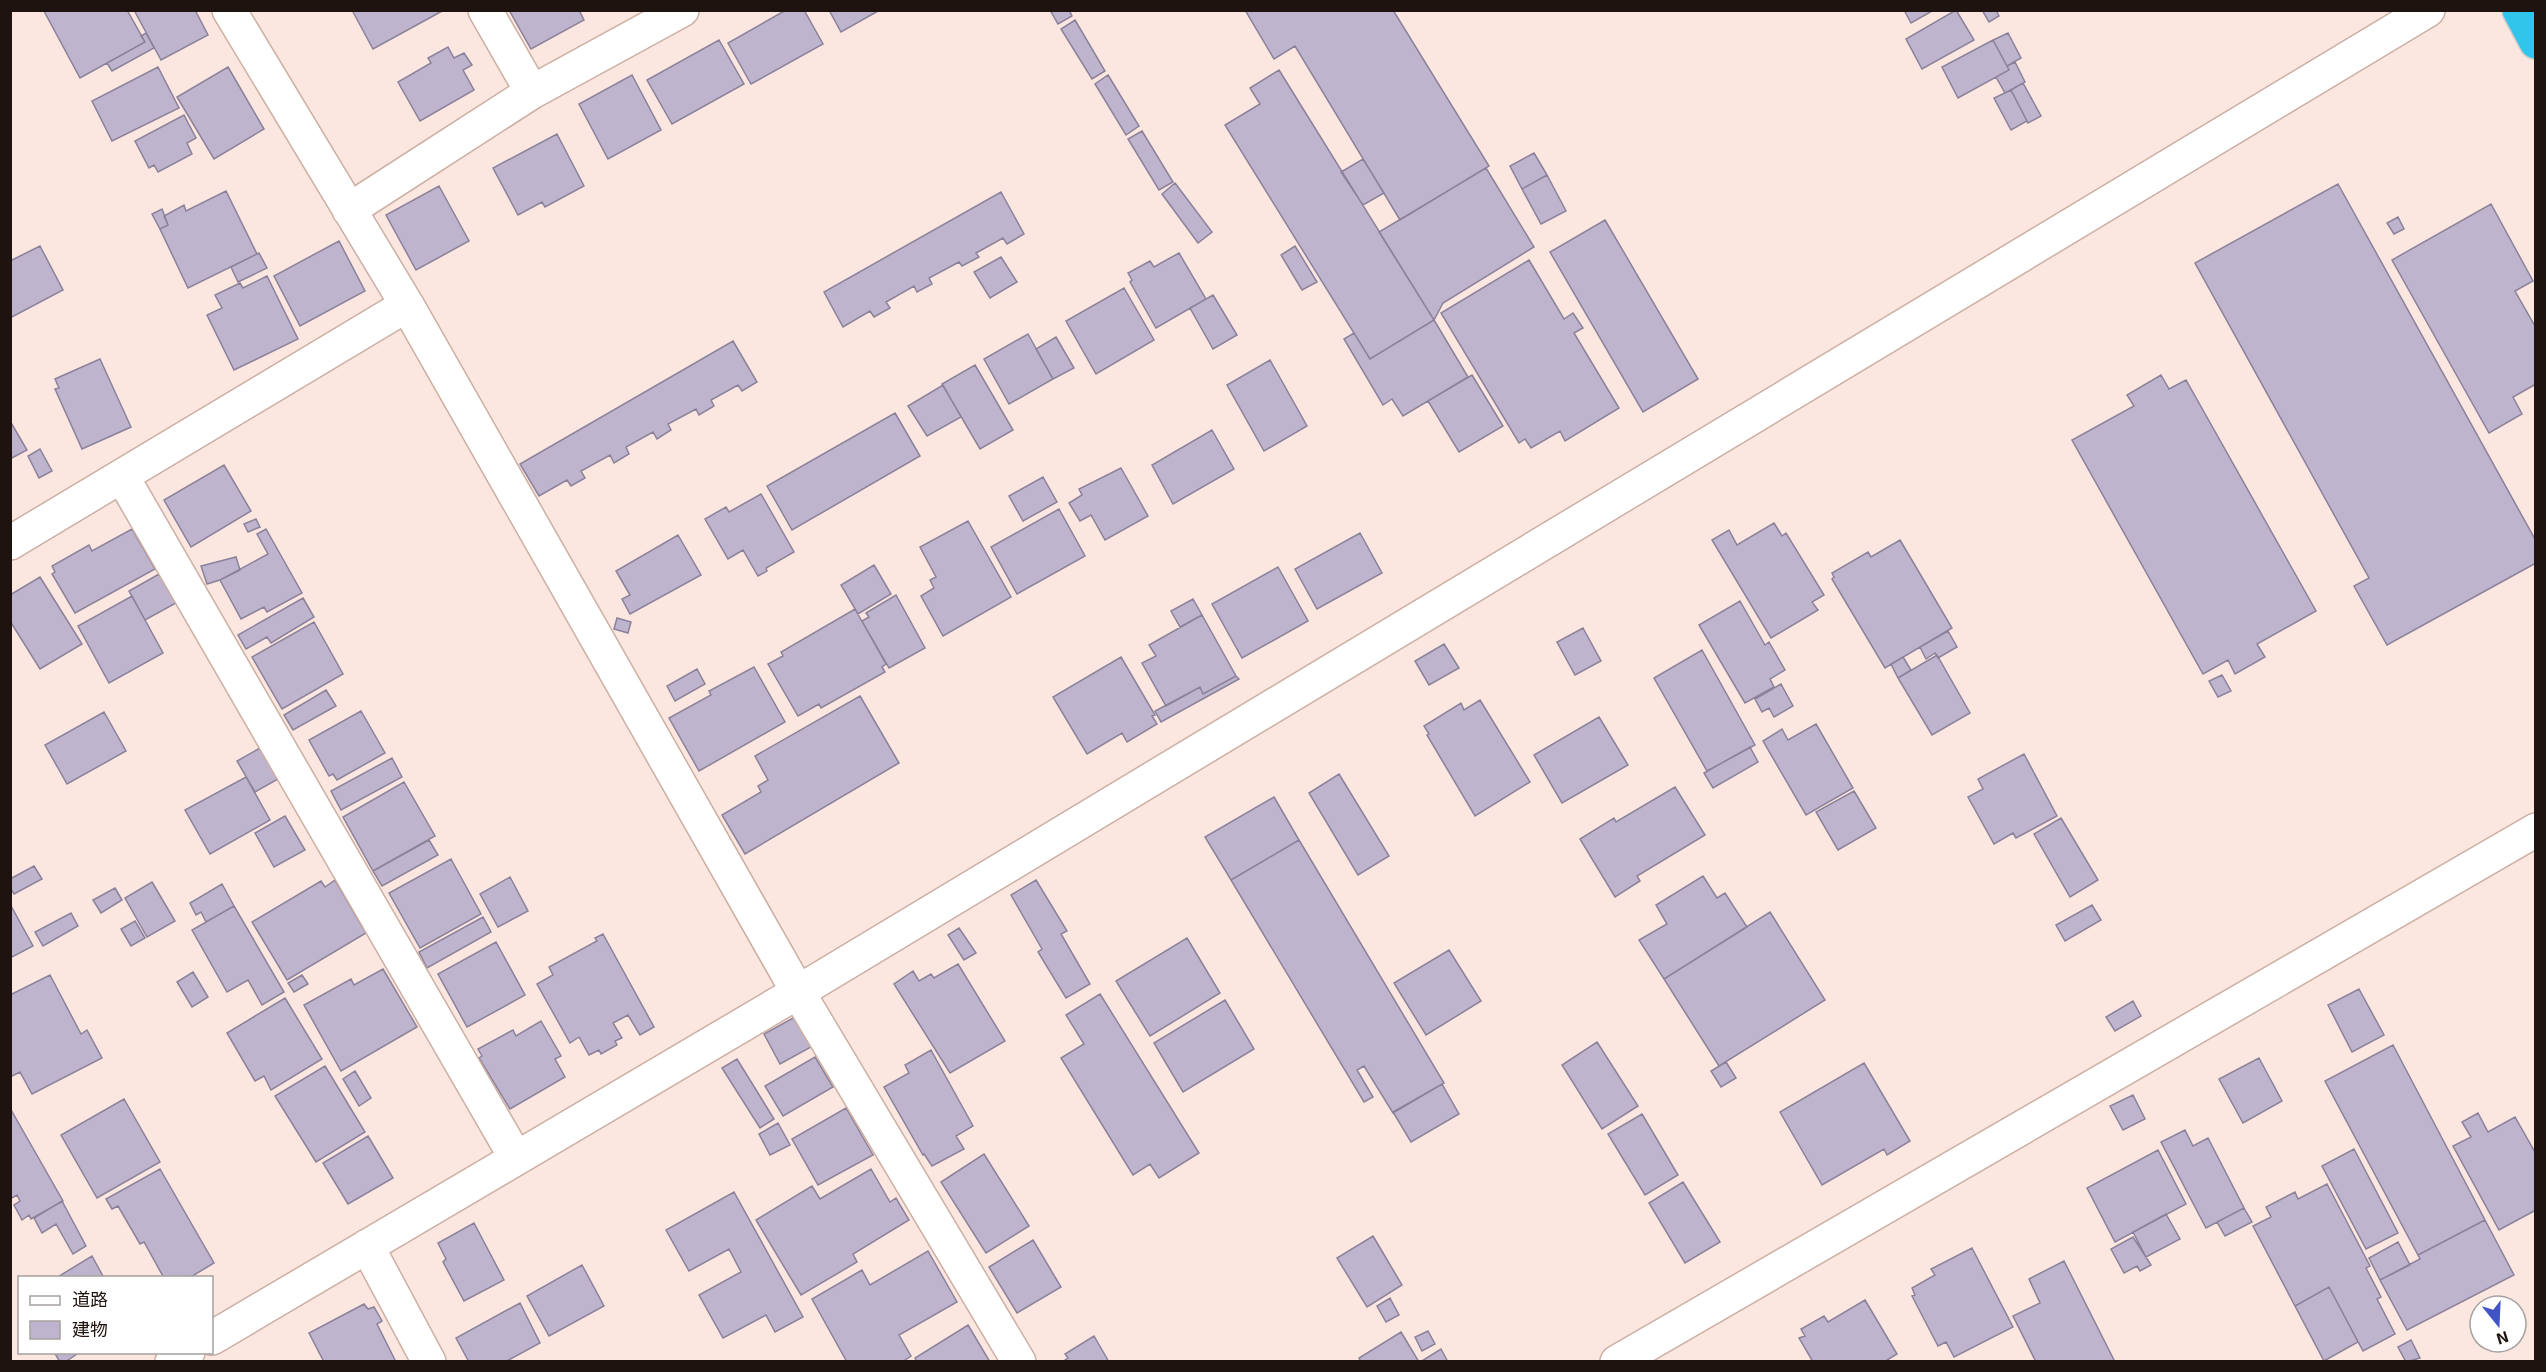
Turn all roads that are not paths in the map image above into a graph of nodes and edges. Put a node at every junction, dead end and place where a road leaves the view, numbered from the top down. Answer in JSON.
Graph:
{"nodes":[{"id":1,"x":229,"y":10,"type":"edge"},
{"id":2,"x":485,"y":10,"type":"edge"},
{"id":3,"x":682,"y":10,"type":"edge"},
{"id":4,"x":2428,"y":10,"type":"edge"},
{"id":5,"x":2519,"y":10,"type":"edge"},
{"id":6,"x":2535,"y":42,"type":"edge"},
{"id":7,"x":532,"y":92,"type":"junction"},
{"id":8,"x":349,"y":210,"type":"junction"},
{"id":9,"x":407,"y":305,"type":"junction"},
{"id":10,"x":123,"y":478,"type":"junction"},
{"id":11,"x":10,"y":543,"type":"edge"},
{"id":12,"x":2535,"y":830,"type":"edge"},
{"id":13,"x":798,"y":992,"type":"junction"},
{"id":14,"x":516,"y":1158,"type":"junction"},
{"id":15,"x":367,"y":1246,"type":"junction"},
{"id":16,"x":213,"y":1337,"type":"edge"},
{"id":17,"x":186,"y":1354,"type":"edge"},
{"id":18,"x":172,"y":1362,"type":"edge"},
{"id":19,"x":429,"y":1362,"type":"edge"},
{"id":20,"x":1019,"y":1362,"type":"edge"},
{"id":21,"x":1617,"y":1362,"type":"edge"}],
"edges":[{"from":1,"to":8,"type":"street"},
{"from":2,"to":7,"type":"street"},
{"from":3,"to":7,"type":"street"},
{"from":4,"to":13,"type":"street"},
{"from":5,"to":6,"type":"highway"},
{"from":7,"to":8,"type":"street"},
{"from":8,"to":9,"type":"street"},
{"from":9,"to":10,"type":"street"},
{"from":9,"to":13,"type":"street"},
{"from":10,"to":11,"type":"street"},
{"from":10,"to":14,"type":"street"},
{"from":12,"to":21,"type":"street"},
{"from":13,"to":14,"type":"street"},
{"from":13,"to":20,"type":"street"},
{"from":14,"to":15,"type":"street"},
{"from":15,"to":16,"type":"street"},
{"from":15,"to":19,"type":"street"},
{"from":17,"to":18,"type":"street"}]}
